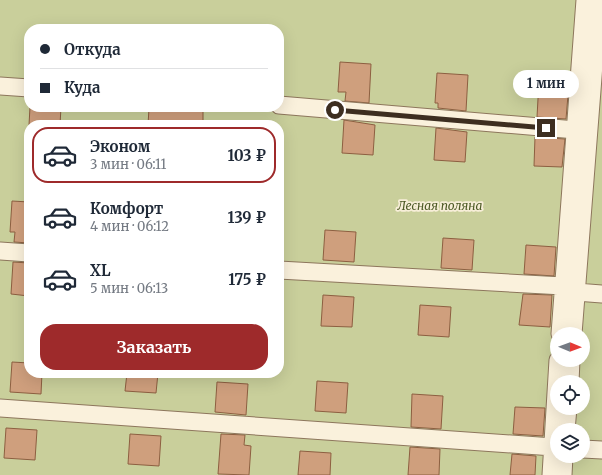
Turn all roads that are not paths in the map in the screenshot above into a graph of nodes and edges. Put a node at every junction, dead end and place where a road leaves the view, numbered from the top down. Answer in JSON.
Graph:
{"nodes":[{"id":1,"x":585,"y":0,"type":"edge"},
{"id":2,"x":599,"y":0,"type":"edge"},
{"id":3,"x":0,"y":86,"type":"edge"},
{"id":4,"x":24,"y":88,"type":"edge"},
{"id":5,"x":284,"y":105,"type":"edge"},
{"id":6,"x":589,"y":129,"type":"edge"},
{"id":7,"x":0,"y":251,"type":"edge"},
{"id":8,"x":24,"y":253,"type":"edge"},
{"id":9,"x":284,"y":270,"type":"edge"},
{"id":10,"x":570,"y":289,"type":"junction"},
{"id":11,"x":602,"y":294,"type":"edge"},
{"id":12,"x":562,"y":327,"type":"edge"},
{"id":13,"x":573,"y":327,"type":"edge"},
{"id":14,"x":558,"y":367,"type":"edge"},
{"id":15,"x":0,"y":408,"type":"edge"},
{"id":16,"x":558,"y":423,"type":"edge"},
{"id":17,"x":590,"y":449,"type":"edge"},
{"id":18,"x":550,"y":450,"type":"edge"},
{"id":19,"x":602,"y":450,"type":"edge"},
{"id":20,"x":554,"y":463,"type":"edge"},
{"id":21,"x":560,"y":463,"type":"edge"},
{"id":22,"x":551,"y":475,"type":"edge"},
{"id":23,"x":563,"y":475,"type":"edge"}],
"edges":[{"from":1,"to":6,"type":"street"},
{"from":2,"to":6,"type":"street"},
{"from":3,"to":4,"type":"street"},
{"from":5,"to":6,"type":"street"},
{"from":6,"to":10,"type":"street"},
{"from":7,"to":8,"type":"street"},
{"from":9,"to":10,"type":"street"},
{"from":10,"to":11,"type":"street"},
{"from":10,"to":12,"type":"street"},
{"from":10,"to":13,"type":"street"},
{"from":14,"to":16,"type":"street"},
{"from":15,"to":18,"type":"street"},
{"from":17,"to":19,"type":"street"},
{"from":20,"to":22,"type":"street"},
{"from":21,"to":23,"type":"street"}]}
